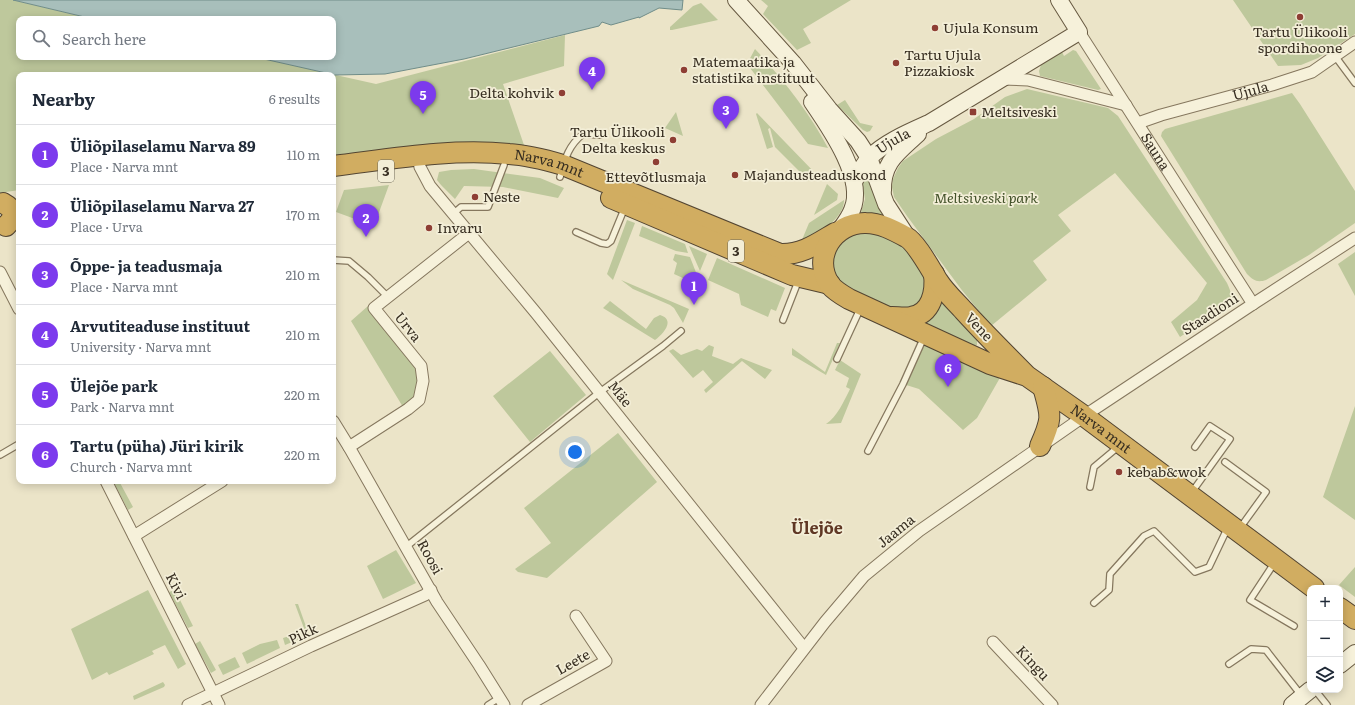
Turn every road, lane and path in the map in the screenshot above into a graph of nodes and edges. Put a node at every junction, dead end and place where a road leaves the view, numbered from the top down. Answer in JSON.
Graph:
{"nodes":[{"id":1,"x":723,"y":0,"type":"edge"},
{"id":2,"x":1059,"y":0,"type":"edge"},
{"id":3,"x":739,"y":8,"type":"edge"},
{"id":4,"x":1079,"y":32,"type":"junction"},
{"id":5,"x":1355,"y":42,"type":"edge"},
{"id":6,"x":1335,"y":56,"type":"junction"},
{"id":7,"x":1002,"y":79,"type":"junction"},
{"id":8,"x":1355,"y":83,"type":"edge"},
{"id":9,"x":1126,"y":105,"type":"junction"},
{"id":10,"x":1138,"y":123,"type":"junction"},
{"id":11,"x":929,"y":124,"type":"junction"},
{"id":12,"x":600,"y":135,"type":"dead end"},
{"id":13,"x":869,"y":158,"type":"junction"},
{"id":14,"x":419,"y":162,"type":"junction"},
{"id":15,"x":504,"y":165,"type":"junction"},
{"id":16,"x":336,"y":166,"type":"edge"},
{"id":17,"x":562,"y":171,"type":"junction"},
{"id":18,"x":336,"y":178,"type":"edge"},
{"id":19,"x":854,"y":182,"type":"junction"},
{"id":20,"x":883,"y":193,"type":"junction"},
{"id":21,"x":629,"y":199,"type":"junction"},
{"id":22,"x":8,"y":202,"type":"edge"},
{"id":23,"x":453,"y":214,"type":"junction"},
{"id":24,"x":8,"y":226,"type":"edge"},
{"id":25,"x":839,"y":231,"type":"junction"},
{"id":26,"x":576,"y":232,"type":"dead end"},
{"id":27,"x":469,"y":233,"type":"junction"},
{"id":28,"x":908,"y":238,"type":"junction"},
{"id":29,"x":1355,"y":238,"type":"edge"},
{"id":30,"x":336,"y":260,"type":"edge"},
{"id":31,"x":934,"y":274,"type":"junction"},
{"id":32,"x":800,"y":276,"type":"junction"},
{"id":33,"x":2,"y":279,"type":"edge"},
{"id":34,"x":830,"y":284,"type":"junction"},
{"id":35,"x":388,"y":298,"type":"junction"},
{"id":36,"x":16,"y":304,"type":"edge"},
{"id":37,"x":1253,"y":304,"type":"junction"},
{"id":38,"x":862,"y":305,"type":"junction"},
{"id":39,"x":888,"y":317,"type":"junction"},
{"id":40,"x":783,"y":320,"type":"dead end"},
{"id":41,"x":681,"y":331,"type":"dead end"},
{"id":42,"x":926,"y":334,"type":"junction"},
{"id":43,"x":837,"y":359,"type":"dead end"},
{"id":44,"x":1035,"y":382,"type":"junction"},
{"id":45,"x":600,"y":392,"type":"junction"},
{"id":46,"x":1084,"y":416,"type":"junction"},
{"id":47,"x":336,"y":426,"type":"edge"},
{"id":48,"x":1122,"y":444,"type":"junction"},
{"id":49,"x":16,"y":446,"type":"edge"},
{"id":50,"x":349,"y":446,"type":"junction"},
{"id":51,"x":1040,"y":446,"type":"junction"},
{"id":52,"x":1195,"y":447,"type":"dead end"},
{"id":53,"x":868,"y":451,"type":"dead end"},
{"id":54,"x":0,"y":454,"type":"edge"},
{"id":55,"x":1225,"y":462,"type":"dead end"},
{"id":56,"x":108,"y":484,"type":"edge"},
{"id":57,"x":217,"y":484,"type":"edge"},
{"id":58,"x":1090,"y":487,"type":"dead end"},
{"id":59,"x":1189,"y":495,"type":"junction"},
{"id":60,"x":1233,"y":528,"type":"junction"},
{"id":61,"x":134,"y":536,"type":"junction"},
{"id":62,"x":407,"y":546,"type":"junction"},
{"id":63,"x":1276,"y":560,"type":"junction"},
{"id":64,"x":1310,"y":585,"type":"edge"},
{"id":65,"x":431,"y":590,"type":"junction"},
{"id":66,"x":1094,"y":603,"type":"dead end"},
{"id":67,"x":1343,"y":610,"type":"edge"},
{"id":68,"x":576,"y":616,"type":"dead end"},
{"id":69,"x":1355,"y":619,"type":"edge"},
{"id":70,"x":1294,"y":626,"type":"dead end"},
{"id":71,"x":993,"y":642,"type":"dead end"},
{"id":72,"x":804,"y":648,"type":"junction"},
{"id":73,"x":1355,"y":653,"type":"edge"},
{"id":74,"x":1343,"y":663,"type":"edge"},
{"id":75,"x":1229,"y":664,"type":"dead end"},
{"id":76,"x":213,"y":694,"type":"junction"},
{"id":77,"x":1305,"y":695,"type":"edge"},
{"id":78,"x":502,"y":701,"type":"edge"},
{"id":79,"x":188,"y":705,"type":"edge"},
{"id":80,"x":219,"y":705,"type":"edge"},
{"id":81,"x":488,"y":705,"type":"edge"},
{"id":82,"x":528,"y":705,"type":"edge"},
{"id":83,"x":761,"y":705,"type":"edge"},
{"id":84,"x":1052,"y":705,"type":"edge"},
{"id":85,"x":1328,"y":705,"type":"edge"}],
"edges":[{"from":1,"to":3,"type":"main road"},
{"from":2,"to":4,"type":"main road","name":"Sauna"},
{"from":3,"to":13,"type":"main road"},
{"from":3,"to":19,"type":"main road"},
{"from":4,"to":7,"type":"main road","name":"Ujula"},
{"from":4,"to":9,"type":"street","name":"Sauna"},
{"from":5,"to":6,"type":"street","name":"Ujula"},
{"from":6,"to":8,"type":"lane"},
{"from":6,"to":10,"type":"street","name":"Ujula"},
{"from":7,"to":9,"type":"street"},
{"from":7,"to":11,"type":"main road","name":"Ujula"},
{"from":9,"to":10,"type":"street","name":"Sauna"},
{"from":10,"to":37,"type":"street","name":"Sauna"},
{"from":11,"to":13,"type":"main road","name":"Ujula"},
{"from":11,"to":20,"type":"main road","name":"Ujula"},
{"from":12,"to":17,"type":"lane"},
{"from":13,"to":19,"type":"main road","name":"Ujula"},
{"from":13,"to":20,"type":"main road"},
{"from":14,"to":15,"type":"highway","name":"Narva mnt","number":"3"},
{"from":14,"to":16,"type":"highway","name":"Narva mnt","number":"3"},
{"from":14,"to":17,"type":"highway","name":"Narva mnt","number":"3"},
{"from":14,"to":18,"type":"highway","name":"Narva mnt","number":"3"},
{"from":14,"to":23,"type":"street","name":"Mäe"},
{"from":15,"to":17,"type":"highway","name":"Narva mnt","number":"3"},
{"from":15,"to":23,"type":"lane"},
{"from":17,"to":21,"type":"highway","name":"Narva mnt","number":"3"},
{"from":19,"to":25,"type":"main road"},
{"from":20,"to":28,"type":"main road"},
{"from":21,"to":25,"type":"highway","name":"Narva mnt","number":"3"},
{"from":21,"to":26,"type":"lane"},
{"from":21,"to":32,"type":"highway","name":"Narva mnt","number":"3"},
{"from":22,"to":24,"type":"highway"},
{"from":23,"to":27,"type":"street","name":"Mäe"},
{"from":25,"to":28,"type":"highway"},
{"from":25,"to":34,"type":"highway"},
{"from":27,"to":35,"type":"street","name":"Urva"},
{"from":27,"to":45,"type":"street","name":"Mäe"},
{"from":28,"to":31,"type":"highway"},
{"from":29,"to":37,"type":"street","name":"Staadioni"},
{"from":30,"to":35,"type":"lane"},
{"from":31,"to":39,"type":"highway"},
{"from":31,"to":44,"type":"highway","name":"Vene"},
{"from":32,"to":34,"type":"highway","name":"Narva mnt","number":"3"},
{"from":32,"to":40,"type":"lane"},
{"from":33,"to":36,"type":"street"},
{"from":34,"to":38,"type":"highway"},
{"from":35,"to":50,"type":"street","name":"Urva"},
{"from":37,"to":46,"type":"street","name":"Staadioni"},
{"from":38,"to":39,"type":"highway"},
{"from":38,"to":43,"type":"lane"},
{"from":39,"to":42,"type":"highway","name":"Narva mnt"},
{"from":41,"to":45,"type":"lane"},
{"from":42,"to":44,"type":"highway","name":"Narva mnt"},
{"from":42,"to":53,"type":"lane"},
{"from":44,"to":46,"type":"highway","name":"Narva mnt"},
{"from":44,"to":51,"type":"highway"},
{"from":45,"to":62,"type":"lane"},
{"from":45,"to":72,"type":"street","name":"Mäe"},
{"from":46,"to":48,"type":"highway","name":"Narva mnt"},
{"from":46,"to":51,"type":"street","name":"Jaama"},
{"from":47,"to":50,"type":"street","name":"Roosi"},
{"from":48,"to":58,"type":"lane"},
{"from":48,"to":59,"type":"highway","name":"Narva mnt"},
{"from":49,"to":54,"type":"lane"},
{"from":50,"to":62,"type":"street","name":"Roosi"},
{"from":51,"to":72,"type":"street","name":"Jaama"},
{"from":52,"to":59,"type":"lane"},
{"from":55,"to":60,"type":"lane"},
{"from":56,"to":61,"type":"street","name":"Kivi"},
{"from":57,"to":61,"type":"street"},
{"from":59,"to":60,"type":"highway","name":"Narva mnt"},
{"from":60,"to":63,"type":"highway","name":"Narva mnt"},
{"from":60,"to":66,"type":"lane"},
{"from":61,"to":76,"type":"street","name":"Kivi"},
{"from":62,"to":65,"type":"street","name":"Roosi"},
{"from":63,"to":64,"type":"highway","name":"Narva mnt"},
{"from":63,"to":70,"type":"lane"},
{"from":65,"to":76,"type":"street","name":"Pikk"},
{"from":65,"to":78,"type":"street","name":"Roosi"},
{"from":67,"to":69,"type":"highway"},
{"from":68,"to":82,"type":"street","name":"Leete"},
{"from":71,"to":84,"type":"street","name":"Kingu"},
{"from":72,"to":83,"type":"street","name":"Jaama"},
{"from":73,"to":74,"type":"main road"},
{"from":75,"to":77,"type":"lane"},
{"from":76,"to":79,"type":"street","name":"Pikk"},
{"from":76,"to":80,"type":"street","name":"Kivi"},
{"from":77,"to":85,"type":"lane"},
{"from":78,"to":81,"type":"lane"}]}
